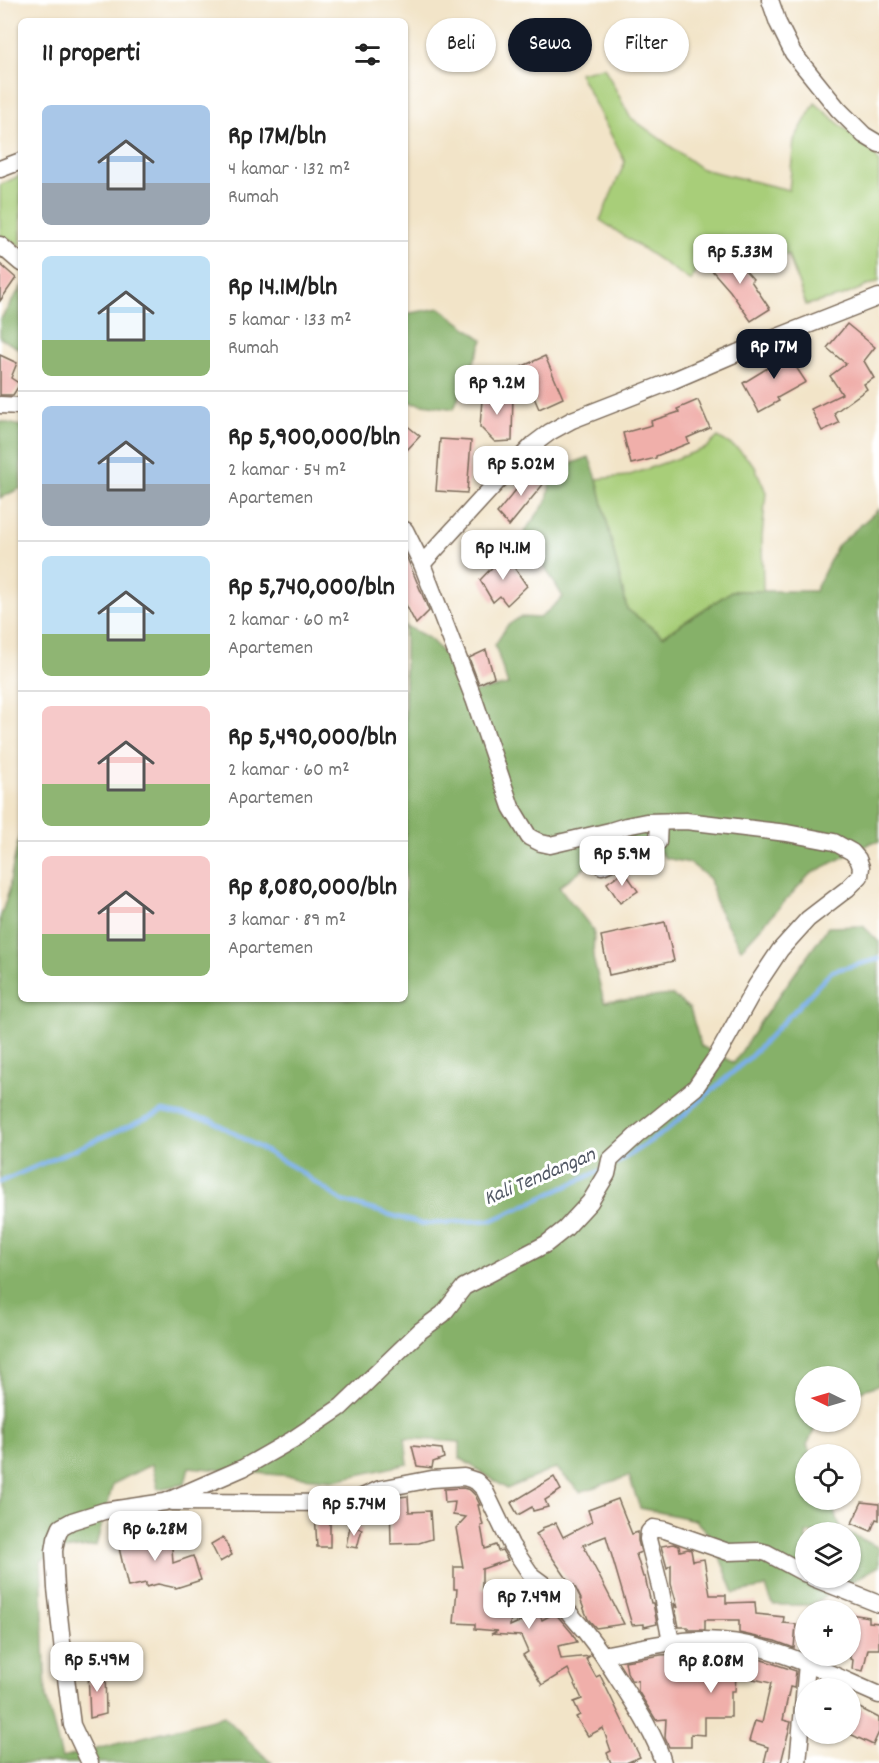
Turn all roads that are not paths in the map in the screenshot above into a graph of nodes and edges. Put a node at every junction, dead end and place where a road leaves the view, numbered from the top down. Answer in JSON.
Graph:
{"nodes":[{"id":1,"x":770,"y":0,"type":"edge"},
{"id":2,"x":879,"y":144,"type":"edge"},
{"id":3,"x":18,"y":162,"type":"edge"},
{"id":4,"x":0,"y":169,"type":"edge"},
{"id":5,"x":0,"y":246,"type":"edge"},
{"id":6,"x":18,"y":261,"type":"edge"},
{"id":7,"x":879,"y":297,"type":"edge"},
{"id":8,"x":0,"y":405,"type":"edge"},
{"id":9,"x":18,"y":405,"type":"edge"},
{"id":10,"x":408,"y":536,"type":"edge"},
{"id":11,"x":422,"y":564,"type":"junction"},
{"id":12,"x":659,"y":822,"type":"junction"},
{"id":13,"x":602,"y":866,"type":"dead end"},
{"id":14,"x":165,"y":1502,"type":"junction"},
{"id":15,"x":795,"y":1568,"type":"edge"},
{"id":16,"x":838,"y":1588,"type":"edge"},
{"id":17,"x":879,"y":1604,"type":"edge"},
{"id":18,"x":671,"y":1642,"type":"junction"},
{"id":19,"x":603,"y":1655,"type":"junction"},
{"id":20,"x":795,"y":1659,"type":"edge"},
{"id":21,"x":807,"y":1666,"type":"edge"},
{"id":22,"x":812,"y":1666,"type":"edge"},
{"id":23,"x":879,"y":1695,"type":"edge"},
{"id":24,"x":90,"y":1763,"type":"edge"},
{"id":25,"x":663,"y":1763,"type":"edge"},
{"id":26,"x":798,"y":1763,"type":"edge"}],
"edges":[{"from":1,"to":2,"type":"street"},
{"from":3,"to":4,"type":"street"},
{"from":5,"to":6,"type":"street"},
{"from":7,"to":11,"type":"street"},
{"from":8,"to":9,"type":"street"},
{"from":10,"to":11,"type":"street"},
{"from":11,"to":12,"type":"street"},
{"from":12,"to":13,"type":"street"},
{"from":12,"to":14,"type":"street"},
{"from":14,"to":19,"type":"street"},
{"from":14,"to":24,"type":"street"},
{"from":15,"to":18,"type":"street"},
{"from":16,"to":17,"type":"street"},
{"from":18,"to":19,"type":"street"},
{"from":18,"to":20,"type":"street"},
{"from":19,"to":25,"type":"street"},
{"from":21,"to":26,"type":"street"},
{"from":22,"to":23,"type":"street"}]}
